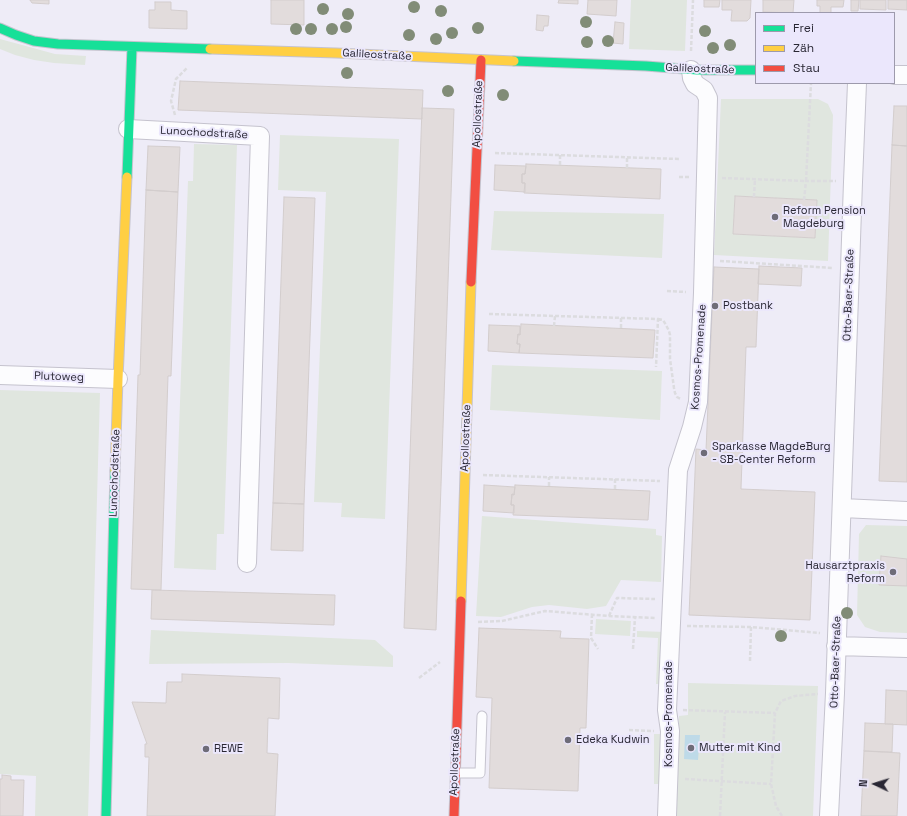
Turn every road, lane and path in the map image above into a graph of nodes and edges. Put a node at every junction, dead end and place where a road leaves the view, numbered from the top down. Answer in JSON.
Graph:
{"nodes":[{"id":1,"x":693,"y":0,"type":"edge"},
{"id":2,"x":0,"y":28,"type":"edge"},
{"id":3,"x":132,"y":47,"type":"junction"},
{"id":4,"x":480,"y":60,"type":"junction"},
{"id":5,"x":192,"y":63,"type":"dead end"},
{"id":6,"x":691,"y":70,"type":"junction"},
{"id":7,"x":755,"y":70,"type":"edge"},
{"id":8,"x":895,"y":75,"type":"edge"},
{"id":9,"x":907,"y":75,"type":"edge"},
{"id":10,"x":811,"y":84,"type":"edge"},
{"id":11,"x":857,"y":84,"type":"edge"},
{"id":12,"x":176,"y":119,"type":"dead end"},
{"id":13,"x":128,"y":129,"type":"junction"},
{"id":14,"x":477,"y":152,"type":"junction"},
{"id":15,"x":560,"y":155,"type":"junction"},
{"id":16,"x":627,"y":157,"type":"junction"},
{"id":17,"x":679,"y":159,"type":"dead end"},
{"id":18,"x":560,"y":165,"type":"dead end"},
{"id":19,"x":627,"y":168,"type":"dead end"},
{"id":20,"x":678,"y":177,"type":"dead end"},
{"id":21,"x":698,"y":178,"type":"junction"},
{"id":22,"x":755,"y":179,"type":"junction"},
{"id":23,"x":806,"y":181,"type":"junction"},
{"id":24,"x":852,"y":182,"type":"junction"},
{"id":25,"x":754,"y":197,"type":"dead end"},
{"id":26,"x":804,"y":200,"type":"dead end"},
{"id":27,"x":704,"y":260,"type":"junction"},
{"id":28,"x":850,"y":268,"type":"junction"},
{"id":29,"x":667,"y":291,"type":"dead end"},
{"id":30,"x":684,"y":292,"type":"dead end"},
{"id":31,"x":470,"y":313,"type":"junction"},
{"id":32,"x":555,"y":316,"type":"junction"},
{"id":33,"x":621,"y":318,"type":"junction"},
{"id":34,"x":658,"y":319,"type":"junction"},
{"id":35,"x":554,"y":326,"type":"dead end"},
{"id":36,"x":621,"y":328,"type":"dead end"},
{"id":37,"x":656,"y":367,"type":"dead end"},
{"id":38,"x":0,"y":375,"type":"edge"},
{"id":39,"x":118,"y":380,"type":"junction"},
{"id":40,"x":698,"y":402,"type":"junction"},
{"id":41,"x":465,"y":474,"type":"junction"},
{"id":42,"x":549,"y":477,"type":"junction"},
{"id":43,"x":616,"y":479,"type":"junction"},
{"id":44,"x":677,"y":481,"type":"junction"},
{"id":45,"x":549,"y":486,"type":"dead end"},
{"id":46,"x":615,"y":489,"type":"dead end"},
{"id":47,"x":842,"y":508,"type":"junction"},
{"id":48,"x":907,"y":511,"type":"edge"},
{"id":49,"x":247,"y":563,"type":"dead end"},
{"id":50,"x":672,"y":600,"type":"junction"},
{"id":51,"x":592,"y":614,"type":"junction"},
{"id":52,"x":609,"y":616,"type":"junction"},
{"id":53,"x":634,"y":617,"type":"junction"},
{"id":54,"x":460,"y":621,"type":"junction"},
{"id":55,"x":676,"y":622,"type":"junction"},
{"id":56,"x":751,"y":627,"type":"junction"},
{"id":57,"x":837,"y":640,"type":"junction"},
{"id":58,"x":907,"y":648,"type":"edge"},
{"id":59,"x":598,"y":649,"type":"dead end"},
{"id":60,"x":633,"y":649,"type":"dead end"},
{"id":61,"x":442,"y":660,"type":"dead end"},
{"id":62,"x":750,"y":661,"type":"dead end"},
{"id":63,"x":418,"y":678,"type":"dead end"},
{"id":64,"x":835,"y":693,"type":"junction"},
{"id":65,"x":667,"y":710,"type":"junction"},
{"id":66,"x":725,"y":712,"type":"junction"},
{"id":67,"x":775,"y":713,"type":"junction"},
{"id":68,"x":482,"y":716,"type":"dead end"},
{"id":69,"x":629,"y":730,"type":"dead end"},
{"id":70,"x":670,"y":732,"type":"junction"},
{"id":71,"x":455,"y":772,"type":"junction"},
{"id":72,"x":669,"y":779,"type":"junction"},
{"id":73,"x":722,"y":781,"type":"junction"},
{"id":74,"x":771,"y":784,"type":"junction"},
{"id":75,"x":106,"y":816,"type":"edge"},
{"id":76,"x":454,"y":816,"type":"edge"},
{"id":77,"x":668,"y":816,"type":"edge"},
{"id":78,"x":720,"y":816,"type":"edge"},
{"id":79,"x":782,"y":816,"type":"edge"},
{"id":80,"x":829,"y":816,"type":"edge"}],
"edges":[{"from":1,"to":6,"type":"path"},
{"from":2,"to":3,"type":"street","name":"Galileostraße"},
{"from":3,"to":4,"type":"street","name":"Galileostraße"},
{"from":3,"to":13,"type":"street","name":"Lunochodstraße"},
{"from":4,"to":6,"type":"street","name":"Galileostraße"},
{"from":4,"to":14,"type":"street","name":"Apollostraße"},
{"from":5,"to":12,"type":"path"},
{"from":6,"to":7,"type":"street","name":"Galileostraße"},
{"from":6,"to":21,"type":"street","name":"Kosmos-Promenade"},
{"from":8,"to":9,"type":"street"},
{"from":10,"to":23,"type":"path"},
{"from":11,"to":24,"type":"street","name":"Otto-Baer-Straße"},
{"from":13,"to":39,"type":"street","name":"Lunochodstraße"},
{"from":13,"to":49,"type":"street","name":"Lunochodstraße"},
{"from":14,"to":15,"type":"path"},
{"from":14,"to":31,"type":"street","name":"Apollostraße"},
{"from":15,"to":16,"type":"path"},
{"from":15,"to":18,"type":"path"},
{"from":16,"to":17,"type":"path"},
{"from":16,"to":19,"type":"path"},
{"from":20,"to":21,"type":"path"},
{"from":21,"to":22,"type":"path"},
{"from":21,"to":27,"type":"street","name":"Kosmos-Promenade"},
{"from":22,"to":23,"type":"path"},
{"from":22,"to":25,"type":"path"},
{"from":23,"to":24,"type":"path"},
{"from":23,"to":26,"type":"path"},
{"from":24,"to":28,"type":"street","name":"Otto-Baer-Straße"},
{"from":27,"to":28,"type":"path"},
{"from":27,"to":40,"type":"street","name":"Kosmos-Promenade"},
{"from":28,"to":47,"type":"street","name":"Otto-Baer-Straße"},
{"from":29,"to":30,"type":"path"},
{"from":31,"to":32,"type":"path"},
{"from":31,"to":41,"type":"street","name":"Apollostraße"},
{"from":32,"to":33,"type":"path"},
{"from":32,"to":35,"type":"path"},
{"from":33,"to":34,"type":"path"},
{"from":33,"to":36,"type":"path"},
{"from":34,"to":37,"type":"path"},
{"from":34,"to":40,"type":"path"},
{"from":38,"to":39,"type":"street","name":"Plutoweg"},
{"from":39,"to":75,"type":"street","name":"Lunochodstraße"},
{"from":40,"to":44,"type":"street","name":"Kosmos-Promenade"},
{"from":41,"to":42,"type":"path"},
{"from":41,"to":54,"type":"street","name":"Apollostraße"},
{"from":42,"to":43,"type":"path"},
{"from":42,"to":45,"type":"path"},
{"from":43,"to":44,"type":"path"},
{"from":43,"to":46,"type":"path"},
{"from":44,"to":50,"type":"street","name":"Kosmos-Promenade"},
{"from":47,"to":48,"type":"street"},
{"from":47,"to":57,"type":"street","name":"Otto-Baer-Straße"},
{"from":50,"to":52,"type":"path"},
{"from":50,"to":55,"type":"street","name":"Kosmos-Promenade"},
{"from":51,"to":52,"type":"path"},
{"from":51,"to":54,"type":"path"},
{"from":51,"to":59,"type":"path"},
{"from":52,"to":53,"type":"path"},
{"from":53,"to":55,"type":"path"},
{"from":53,"to":60,"type":"path"},
{"from":54,"to":71,"type":"street","name":"Apollostraße"},
{"from":55,"to":56,"type":"path"},
{"from":55,"to":65,"type":"street","name":"Kosmos-Promenade"},
{"from":56,"to":57,"type":"path"},
{"from":56,"to":62,"type":"path"},
{"from":57,"to":58,"type":"street"},
{"from":57,"to":64,"type":"street","name":"Otto-Baer-Straße"},
{"from":61,"to":63,"type":"path"},
{"from":64,"to":67,"type":"path"},
{"from":64,"to":80,"type":"street","name":"Otto-Baer-Straße"},
{"from":65,"to":66,"type":"path"},
{"from":65,"to":70,"type":"street","name":"Kosmos-Promenade"},
{"from":66,"to":67,"type":"path"},
{"from":66,"to":73,"type":"path"},
{"from":67,"to":74,"type":"path"},
{"from":68,"to":71,"type":"lane"},
{"from":69,"to":70,"type":"path"},
{"from":70,"to":72,"type":"street","name":"Kosmos-Promenade"},
{"from":71,"to":76,"type":"street","name":"Apollostraße"},
{"from":72,"to":73,"type":"path"},
{"from":72,"to":77,"type":"street","name":"Kosmos-Promenade"},
{"from":73,"to":74,"type":"path"},
{"from":73,"to":78,"type":"path"},
{"from":74,"to":79,"type":"path"}]}
